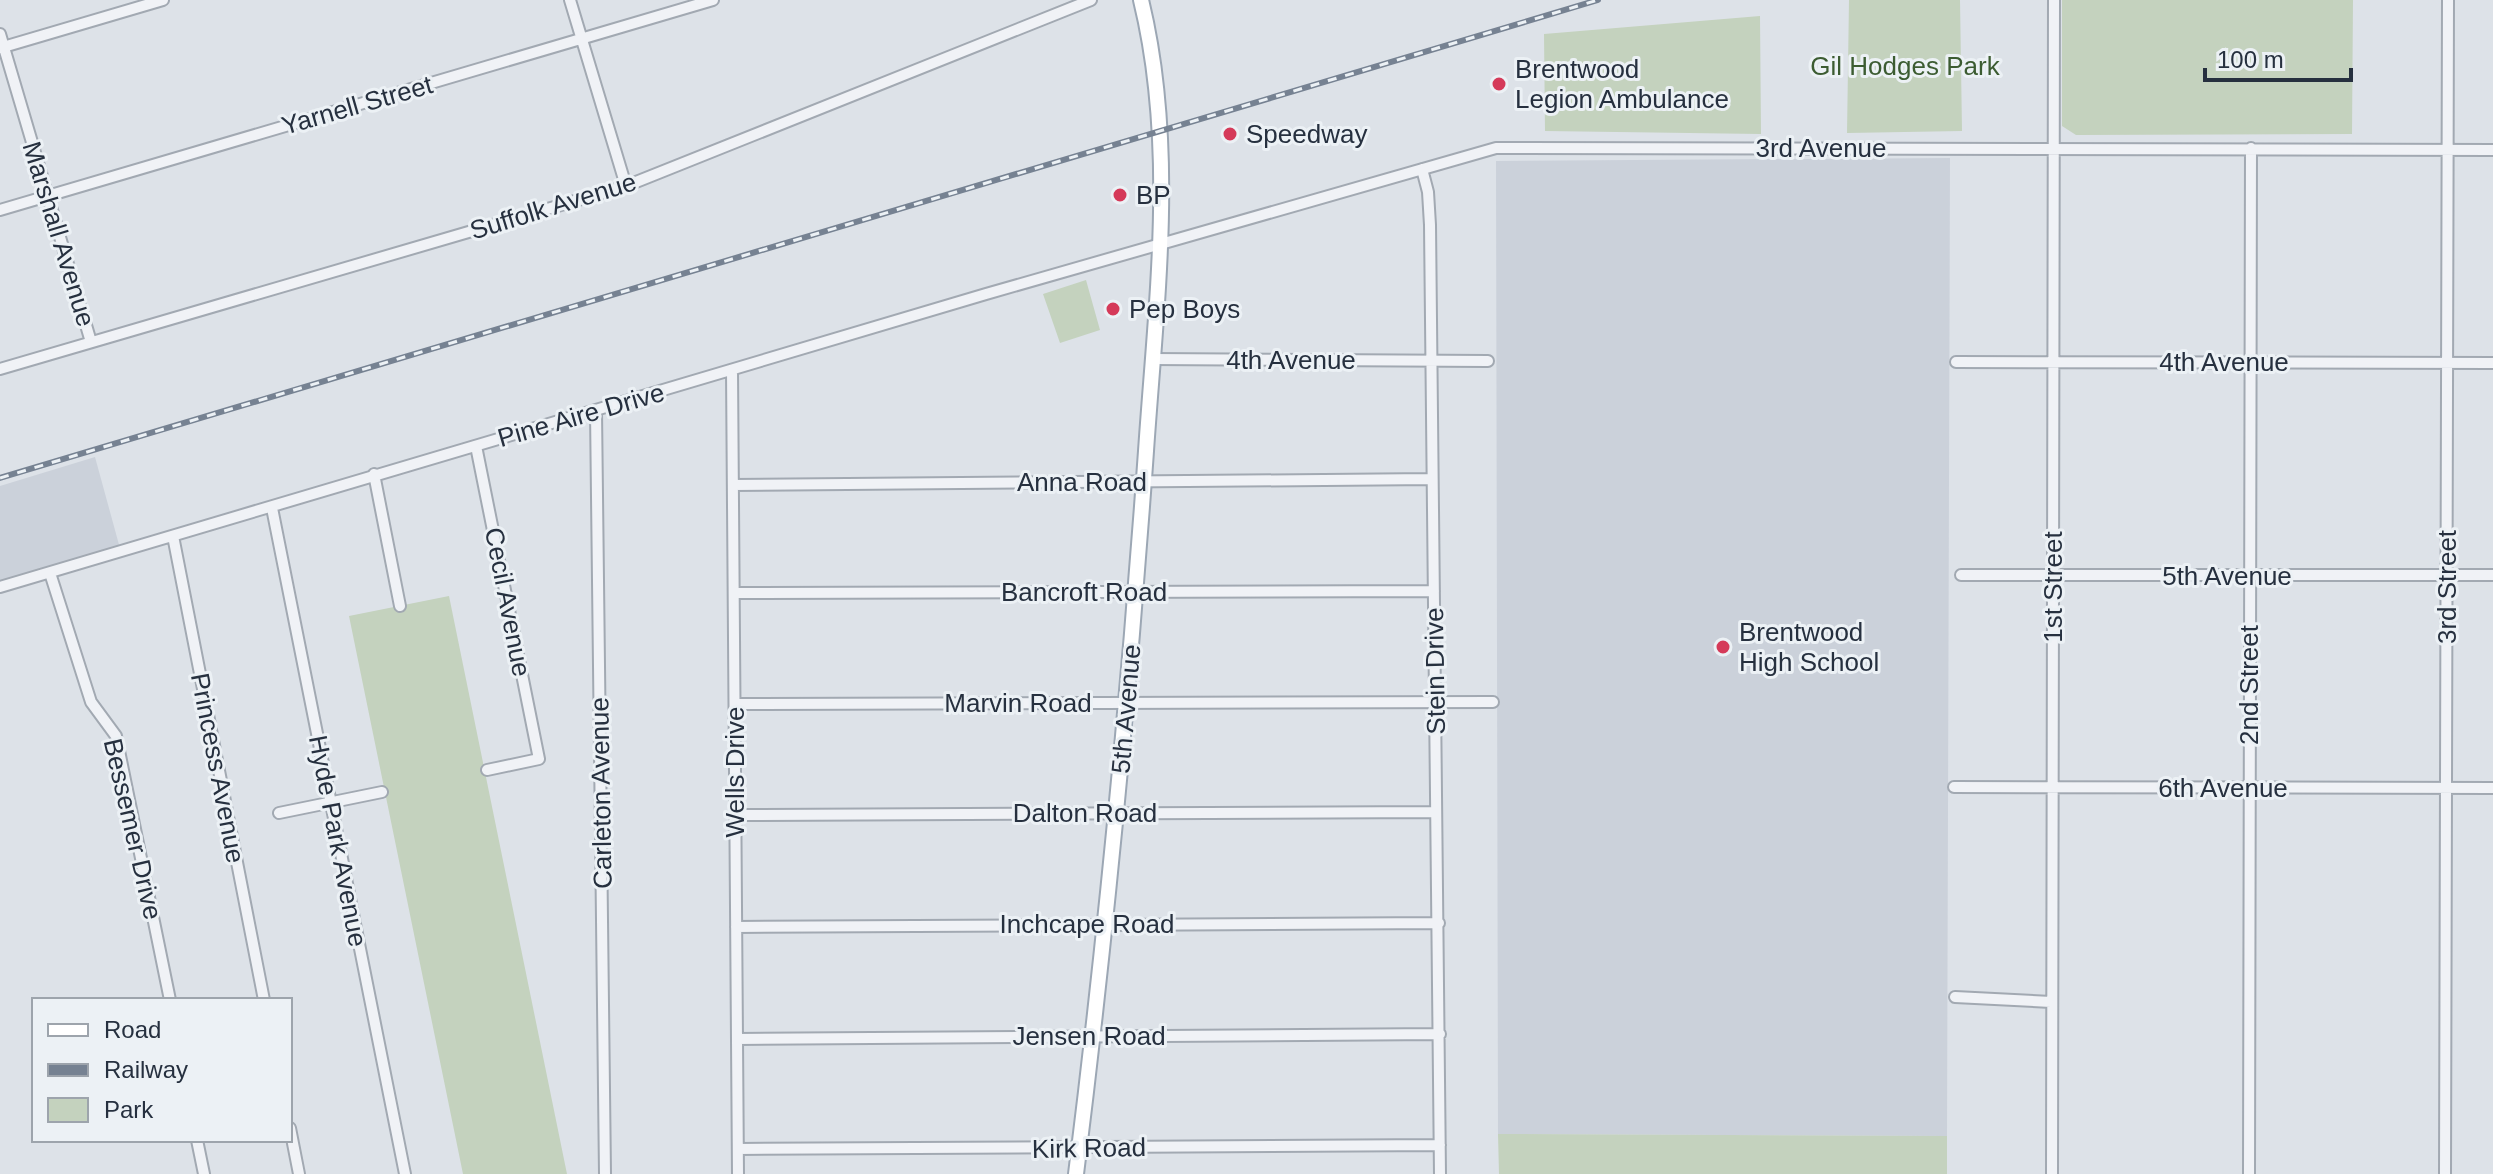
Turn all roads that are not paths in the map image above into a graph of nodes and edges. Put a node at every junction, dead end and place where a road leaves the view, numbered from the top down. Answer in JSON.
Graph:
{"nodes":[{"id":1,"x":163,"y":0,"type":"edge"},
{"id":2,"x":570,"y":0,"type":"edge"},
{"id":3,"x":713,"y":0,"type":"edge"},
{"id":4,"x":1091,"y":0,"type":"edge"},
{"id":5,"x":1141,"y":0,"type":"edge"},
{"id":6,"x":2054,"y":0,"type":"edge"},
{"id":7,"x":2448,"y":0,"type":"edge"},
{"id":8,"x":0,"y":34,"type":"edge"},
{"id":9,"x":582,"y":39,"type":"junction"},
{"id":10,"x":2,"y":47,"type":"edge"},
{"id":11,"x":2054,"y":148,"type":"junction"},
{"id":12,"x":2251,"y":148,"type":"junction"},
{"id":13,"x":2447,"y":149,"type":"junction"},
{"id":14,"x":2493,"y":150,"type":"edge"},
{"id":15,"x":1422,"y":169,"type":"junction"},
{"id":16,"x":626,"y":186,"type":"junction"},
{"id":17,"x":47,"y":196,"type":"junction"},
{"id":18,"x":0,"y":210,"type":"edge"},
{"id":19,"x":1162,"y":243,"type":"junction"},
{"id":20,"x":91,"y":342,"type":"junction"},
{"id":21,"x":1152,"y":359,"type":"junction"},
{"id":22,"x":1430,"y":361,"type":"junction"},
{"id":23,"x":1488,"y":361,"type":"dead end"},
{"id":24,"x":1956,"y":362,"type":"dead end"},
{"id":25,"x":2054,"y":362,"type":"junction"},
{"id":26,"x":2250,"y":362,"type":"junction"},
{"id":27,"x":2448,"y":363,"type":"junction"},
{"id":28,"x":2493,"y":363,"type":"edge"},
{"id":29,"x":0,"y":369,"type":"edge"},
{"id":30,"x":732,"y":370,"type":"junction"},
{"id":31,"x":596,"y":411,"type":"junction"},
{"id":32,"x":476,"y":446,"type":"junction"},
{"id":33,"x":374,"y":474,"type":"junction"},
{"id":34,"x":1432,"y":479,"type":"junction"},
{"id":35,"x":1143,"y":482,"type":"junction"},
{"id":36,"x":733,"y":485,"type":"junction"},
{"id":37,"x":272,"y":508,"type":"junction"},
{"id":38,"x":173,"y":536,"type":"junction"},
{"id":39,"x":50,"y":573,"type":"junction"},
{"id":40,"x":1961,"y":575,"type":"dead end"},
{"id":41,"x":2053,"y":575,"type":"junction"},
{"id":42,"x":2447,"y":575,"type":"junction"},
{"id":43,"x":2493,"y":575,"type":"edge"},
{"id":44,"x":2249,"y":576,"type":"junction"},
{"id":45,"x":0,"y":587,"type":"edge"},
{"id":46,"x":1434,"y":591,"type":"junction"},
{"id":47,"x":1137,"y":592,"type":"junction"},
{"id":48,"x":734,"y":593,"type":"junction"},
{"id":49,"x":400,"y":606,"type":"dead end"},
{"id":50,"x":1127,"y":702,"type":"junction"},
{"id":51,"x":1435,"y":702,"type":"junction"},
{"id":52,"x":1493,"y":702,"type":"dead end"},
{"id":53,"x":735,"y":704,"type":"junction"},
{"id":54,"x":487,"y":770,"type":"dead end"},
{"id":55,"x":1954,"y":787,"type":"dead end"},
{"id":56,"x":2054,"y":787,"type":"junction"},
{"id":57,"x":2249,"y":788,"type":"junction"},
{"id":58,"x":2493,"y":788,"type":"edge"},
{"id":59,"x":2446,"y":789,"type":"junction"},
{"id":60,"x":382,"y":792,"type":"dead end"},
{"id":61,"x":330,"y":802,"type":"junction"},
{"id":62,"x":1436,"y":812,"type":"junction"},
{"id":63,"x":279,"y":813,"type":"dead end"},
{"id":64,"x":1117,"y":813,"type":"junction"},
{"id":65,"x":735,"y":815,"type":"junction"},
{"id":66,"x":1439,"y":923,"type":"junction"},
{"id":67,"x":1105,"y":924,"type":"junction"},
{"id":68,"x":736,"y":927,"type":"junction"},
{"id":69,"x":1955,"y":997,"type":"dead end"},
{"id":70,"x":170,"y":998,"type":"edge"},
{"id":71,"x":264,"y":998,"type":"edge"},
{"id":72,"x":2051,"y":1002,"type":"junction"},
{"id":73,"x":1440,"y":1034,"type":"junction"},
{"id":74,"x":1092,"y":1036,"type":"junction"},
{"id":75,"x":737,"y":1039,"type":"junction"},
{"id":76,"x":292,"y":1138,"type":"edge"},
{"id":77,"x":197,"y":1142,"type":"edge"},
{"id":78,"x":1440,"y":1145,"type":"junction"},
{"id":79,"x":1079,"y":1148,"type":"junction"},
{"id":80,"x":738,"y":1149,"type":"junction"},
{"id":81,"x":204,"y":1174,"type":"edge"},
{"id":82,"x":299,"y":1174,"type":"edge"},
{"id":83,"x":405,"y":1174,"type":"edge"},
{"id":84,"x":605,"y":1174,"type":"edge"},
{"id":85,"x":738,"y":1174,"type":"edge"},
{"id":86,"x":1076,"y":1174,"type":"edge"},
{"id":87,"x":1440,"y":1174,"type":"edge"},
{"id":88,"x":2052,"y":1174,"type":"edge"},
{"id":89,"x":2249,"y":1174,"type":"edge"},
{"id":90,"x":2445,"y":1174,"type":"edge"}],
"edges":[{"from":1,"to":10,"type":"street"},
{"from":2,"to":9,"type":"street"},
{"from":3,"to":9,"type":"street","name":"Yarnell Street"},
{"from":4,"to":16,"type":"street","name":"Suffolk Avenue"},
{"from":5,"to":19,"type":"main road","name":"5th Avenue"},
{"from":6,"to":11,"type":"street","name":"1st Street"},
{"from":7,"to":13,"type":"street","name":"3rd Street"},
{"from":8,"to":10,"type":"street","name":"Marshall Avenue"},
{"from":9,"to":16,"type":"street"},
{"from":9,"to":17,"type":"street","name":"Yarnell Street"},
{"from":10,"to":17,"type":"street","name":"Marshall Avenue"},
{"from":11,"to":12,"type":"street","name":"3rd Avenue"},
{"from":11,"to":15,"type":"street","name":"3rd Avenue"},
{"from":11,"to":25,"type":"street","name":"1st Street"},
{"from":12,"to":13,"type":"street","name":"3rd Avenue"},
{"from":12,"to":26,"type":"street","name":"2nd Street"},
{"from":13,"to":14,"type":"street","name":"3rd Avenue"},
{"from":13,"to":27,"type":"street","name":"3rd Street"},
{"from":15,"to":19,"type":"street","name":"3rd Avenue"},
{"from":15,"to":22,"type":"street","name":"Stein Drive"},
{"from":16,"to":20,"type":"street","name":"Suffolk Avenue"},
{"from":17,"to":18,"type":"street","name":"Yarnell Street"},
{"from":17,"to":20,"type":"street","name":"Marshall Avenue"},
{"from":19,"to":21,"type":"main road","name":"5th Avenue"},
{"from":19,"to":30,"type":"street","name":"Pine Aire Drive"},
{"from":20,"to":29,"type":"street","name":"Suffolk Avenue"},
{"from":21,"to":22,"type":"street","name":"4th Avenue"},
{"from":21,"to":35,"type":"main road","name":"5th Avenue"},
{"from":22,"to":23,"type":"street","name":"4th Avenue"},
{"from":22,"to":34,"type":"street","name":"Stein Drive"},
{"from":24,"to":25,"type":"street","name":"4th Avenue"},
{"from":25,"to":26,"type":"street","name":"4th Avenue"},
{"from":25,"to":41,"type":"street","name":"1st Street"},
{"from":26,"to":27,"type":"street","name":"4th Avenue"},
{"from":26,"to":44,"type":"street","name":"2nd Street"},
{"from":27,"to":28,"type":"street","name":"4th Avenue"},
{"from":27,"to":42,"type":"street","name":"3rd Street"},
{"from":30,"to":31,"type":"street","name":"Pine Aire Drive"},
{"from":30,"to":36,"type":"street","name":"Wells Drive"},
{"from":31,"to":32,"type":"street","name":"Pine Aire Drive"},
{"from":31,"to":84,"type":"street","name":"Carleton Avenue"},
{"from":32,"to":33,"type":"street","name":"Pine Aire Drive"},
{"from":32,"to":54,"type":"street","name":"Cecil Avenue"},
{"from":33,"to":37,"type":"street","name":"Pine Aire Drive"},
{"from":33,"to":49,"type":"street"},
{"from":34,"to":35,"type":"street","name":"Anna Road"},
{"from":34,"to":46,"type":"street","name":"Stein Drive"},
{"from":35,"to":36,"type":"street","name":"Anna Road"},
{"from":35,"to":47,"type":"main road","name":"5th Avenue"},
{"from":36,"to":48,"type":"street","name":"Wells Drive"},
{"from":37,"to":38,"type":"street","name":"Pine Aire Drive"},
{"from":37,"to":61,"type":"street","name":"Hyde Park Avenue"},
{"from":38,"to":39,"type":"street","name":"Pine Aire Drive"},
{"from":38,"to":71,"type":"street","name":"Princess Avenue"},
{"from":39,"to":45,"type":"street","name":"Pine Aire Drive"},
{"from":39,"to":70,"type":"street","name":"Bessemer Drive"},
{"from":40,"to":41,"type":"street","name":"5th Avenue"},
{"from":41,"to":44,"type":"street","name":"5th Avenue"},
{"from":41,"to":56,"type":"street","name":"1st Street"},
{"from":42,"to":43,"type":"street","name":"5th Avenue"},
{"from":42,"to":44,"type":"street","name":"5th Avenue"},
{"from":42,"to":59,"type":"street","name":"3rd Street"},
{"from":44,"to":57,"type":"street","name":"2nd Street"},
{"from":46,"to":47,"type":"street","name":"Bancroft Road"},
{"from":46,"to":51,"type":"street","name":"Stein Drive"},
{"from":47,"to":48,"type":"street","name":"Bancroft Road"},
{"from":47,"to":50,"type":"main road","name":"5th Avenue"},
{"from":48,"to":53,"type":"street","name":"Wells Drive"},
{"from":50,"to":51,"type":"street","name":"Marvin Road"},
{"from":50,"to":53,"type":"street","name":"Marvin Road"},
{"from":50,"to":64,"type":"main road","name":"5th Avenue"},
{"from":51,"to":52,"type":"street","name":"Marvin Road"},
{"from":51,"to":62,"type":"street","name":"Stein Drive"},
{"from":53,"to":65,"type":"street","name":"Wells Drive"},
{"from":55,"to":56,"type":"street","name":"6th Avenue"},
{"from":56,"to":57,"type":"street","name":"6th Avenue"},
{"from":56,"to":72,"type":"street","name":"1st Street"},
{"from":57,"to":59,"type":"street","name":"6th Avenue"},
{"from":57,"to":89,"type":"street","name":"2nd Street"},
{"from":58,"to":59,"type":"street","name":"6th Avenue"},
{"from":59,"to":90,"type":"street","name":"3rd Street"},
{"from":60,"to":61,"type":"street"},
{"from":61,"to":63,"type":"street"},
{"from":61,"to":83,"type":"street","name":"Hyde Park Avenue"},
{"from":62,"to":64,"type":"street","name":"Dalton Road"},
{"from":62,"to":66,"type":"street","name":"Stein Drive"},
{"from":64,"to":65,"type":"street","name":"Dalton Road"},
{"from":64,"to":67,"type":"main road","name":"5th Avenue"},
{"from":65,"to":68,"type":"street","name":"Wells Drive"},
{"from":66,"to":67,"type":"street","name":"Inchcape Road"},
{"from":66,"to":73,"type":"street","name":"Stein Drive"},
{"from":67,"to":68,"type":"street","name":"Inchcape Road"},
{"from":67,"to":74,"type":"main road","name":"5th Avenue"},
{"from":68,"to":75,"type":"street","name":"Wells Drive"},
{"from":69,"to":72,"type":"street"},
{"from":72,"to":88,"type":"street","name":"1st Street"},
{"from":73,"to":74,"type":"street","name":"Jensen Road"},
{"from":73,"to":78,"type":"street","name":"Stein Drive"},
{"from":74,"to":75,"type":"street","name":"Jensen Road"},
{"from":74,"to":79,"type":"main road","name":"5th Avenue"},
{"from":75,"to":80,"type":"street","name":"Wells Drive"},
{"from":76,"to":82,"type":"street"},
{"from":77,"to":81,"type":"street"},
{"from":78,"to":79,"type":"street","name":"Kirk Road"},
{"from":78,"to":87,"type":"street","name":"Stein Drive"},
{"from":79,"to":80,"type":"street","name":"Kirk Road"},
{"from":79,"to":86,"type":"main road","name":"5th Avenue"},
{"from":80,"to":85,"type":"street","name":"Wells Drive"}]}
